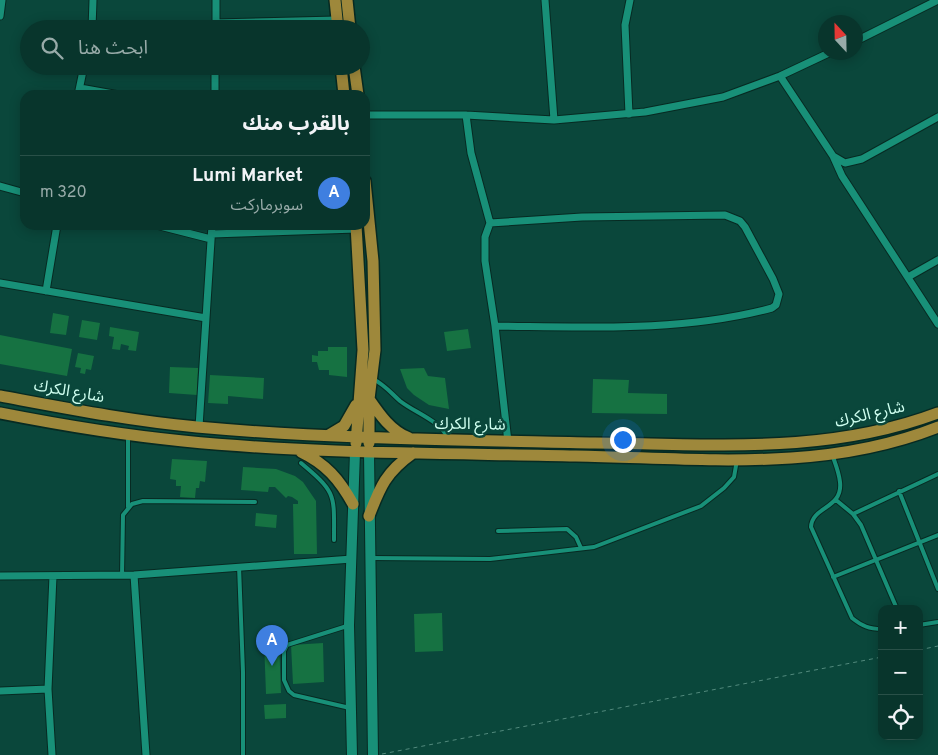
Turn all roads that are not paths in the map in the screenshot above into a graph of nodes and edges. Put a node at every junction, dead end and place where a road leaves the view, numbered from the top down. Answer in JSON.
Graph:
{"nodes":[{"id":1,"x":2,"y":0,"type":"edge"},
{"id":2,"x":94,"y":0,"type":"edge"},
{"id":3,"x":216,"y":0,"type":"edge"},
{"id":4,"x":335,"y":0,"type":"edge"},
{"id":5,"x":347,"y":0,"type":"edge"},
{"id":6,"x":545,"y":0,"type":"edge"},
{"id":7,"x":630,"y":0,"type":"edge"},
{"id":8,"x":938,"y":0,"type":"edge"},
{"id":9,"x":0,"y":16,"type":"edge"},
{"id":10,"x":93,"y":20,"type":"edge"},
{"id":11,"x":216,"y":20,"type":"edge"},
{"id":12,"x":337,"y":20,"type":"edge"},
{"id":13,"x":349,"y":20,"type":"edge"},
{"id":14,"x":863,"y":38,"type":"edge"},
{"id":15,"x":818,"y":58,"type":"edge"},
{"id":16,"x":82,"y":75,"type":"edge"},
{"id":17,"x":215,"y":75,"type":"edge"},
{"id":18,"x":342,"y":75,"type":"edge"},
{"id":19,"x":355,"y":75,"type":"edge"},
{"id":20,"x":780,"y":76,"type":"junction"},
{"id":21,"x":79,"y":90,"type":"edge"},
{"id":22,"x":215,"y":90,"type":"edge"},
{"id":23,"x":343,"y":90,"type":"edge"},
{"id":24,"x":357,"y":90,"type":"edge"},
{"id":25,"x":629,"y":114,"type":"junction"},
{"id":26,"x":370,"y":115,"type":"edge"},
{"id":27,"x":466,"y":115,"type":"junction"},
{"id":28,"x":938,"y":117,"type":"edge"},
{"id":29,"x":554,"y":120,"type":"junction"},
{"id":30,"x":833,"y":156,"type":"junction"},
{"id":31,"x":0,"y":186,"type":"edge"},
{"id":32,"x":20,"y":192,"type":"edge"},
{"id":33,"x":490,"y":223,"type":"junction"},
{"id":34,"x":56,"y":230,"type":"edge"},
{"id":35,"x":181,"y":230,"type":"edge"},
{"id":36,"x":212,"y":230,"type":"edge"},
{"id":37,"x":308,"y":230,"type":"edge"},
{"id":38,"x":356,"y":230,"type":"edge"},
{"id":39,"x":370,"y":230,"type":"edge"},
{"id":40,"x":211,"y":236,"type":"junction"},
{"id":41,"x":938,"y":260,"type":"edge"},
{"id":42,"x":908,"y":277,"type":"junction"},
{"id":43,"x":0,"y":283,"type":"edge"},
{"id":44,"x":46,"y":291,"type":"junction"},
{"id":45,"x":206,"y":318,"type":"junction"},
{"id":46,"x":938,"y":324,"type":"edge"},
{"id":47,"x":495,"y":326,"type":"junction"},
{"id":48,"x":371,"y":378,"type":"junction"},
{"id":49,"x":0,"y":396,"type":"edge"},
{"id":50,"x":364,"y":400,"type":"junction"},
{"id":51,"x":0,"y":413,"type":"edge"},
{"id":52,"x":938,"y":413,"type":"edge"},
{"id":53,"x":199,"y":427,"type":"junction"},
{"id":54,"x":938,"y":427,"type":"edge"},
{"id":55,"x":329,"y":434,"type":"junction"},
{"id":56,"x":128,"y":435,"type":"junction"},
{"id":57,"x":356,"y":436,"type":"junction"},
{"id":58,"x":369,"y":437,"type":"junction"},
{"id":59,"x":415,"y":440,"type":"junction"},
{"id":60,"x":450,"y":440,"type":"junction"},
{"id":61,"x":508,"y":442,"type":"junction"},
{"id":62,"x":686,"y":445,"type":"junction"},
{"id":63,"x":297,"y":450,"type":"junction"},
{"id":64,"x":356,"y":452,"type":"junction"},
{"id":65,"x":369,"y":452,"type":"junction"},
{"id":66,"x":413,"y":454,"type":"junction"},
{"id":67,"x":832,"y":454,"type":"junction"},
{"id":68,"x":686,"y":459,"type":"junction"},
{"id":69,"x":737,"y":460,"type":"junction"},
{"id":70,"x":301,"y":463,"type":"dead end"},
{"id":71,"x":938,"y":474,"type":"edge"},
{"id":72,"x":336,"y":476,"type":"junction"},
{"id":73,"x":327,"y":485,"type":"junction"},
{"id":74,"x":899,"y":491,"type":"junction"},
{"id":75,"x":836,"y":500,"type":"junction"},
{"id":76,"x":255,"y":502,"type":"dead end"},
{"id":77,"x":353,"y":504,"type":"junction"},
{"id":78,"x":128,"y":507,"type":"junction"},
{"id":79,"x":853,"y":514,"type":"junction"},
{"id":80,"x":369,"y":516,"type":"junction"},
{"id":81,"x":498,"y":531,"type":"dead end"},
{"id":82,"x":938,"y":535,"type":"edge"},
{"id":83,"x":334,"y":540,"type":"dead end"},
{"id":84,"x":919,"y":542,"type":"junction"},
{"id":85,"x":581,"y":548,"type":"junction"},
{"id":86,"x":370,"y":558,"type":"junction"},
{"id":87,"x":352,"y":559,"type":"junction"},
{"id":88,"x":876,"y":560,"type":"junction"},
{"id":89,"x":239,"y":566,"type":"junction"},
{"id":90,"x":134,"y":575,"type":"junction"},
{"id":91,"x":0,"y":576,"type":"edge"},
{"id":92,"x":53,"y":576,"type":"junction"},
{"id":93,"x":122,"y":576,"type":"junction"},
{"id":94,"x":832,"y":578,"type":"junction"},
{"id":95,"x":938,"y":589,"type":"edge"},
{"id":96,"x":895,"y":605,"type":"edge"},
{"id":97,"x":938,"y":622,"type":"edge"},
{"id":98,"x":923,"y":624,"type":"edge"},
{"id":99,"x":349,"y":626,"type":"junction"},
{"id":100,"x":878,"y":629,"type":"edge"},
{"id":101,"x":48,"y":689,"type":"junction"},
{"id":102,"x":0,"y":691,"type":"edge"},
{"id":103,"x":350,"y":708,"type":"junction"},
{"id":104,"x":52,"y":755,"type":"edge"},
{"id":105,"x":146,"y":755,"type":"edge"},
{"id":106,"x":244,"y":755,"type":"edge"},
{"id":107,"x":352,"y":755,"type":"edge"},
{"id":108,"x":373,"y":755,"type":"edge"}],
"edges":[{"from":1,"to":9,"type":"street"},
{"from":2,"to":10,"type":"street"},
{"from":3,"to":11,"type":"street"},
{"from":4,"to":12,"type":"main road"},
{"from":5,"to":13,"type":"main road"},
{"from":6,"to":29,"type":"street"},
{"from":7,"to":25,"type":"street"},
{"from":8,"to":14,"type":"street"},
{"from":15,"to":20,"type":"street"},
{"from":16,"to":21,"type":"street"},
{"from":17,"to":22,"type":"street"},
{"from":18,"to":23,"type":"main road"},
{"from":19,"to":24,"type":"main road"},
{"from":20,"to":25,"type":"street"},
{"from":20,"to":30,"type":"street"},
{"from":25,"to":29,"type":"street"},
{"from":26,"to":27,"type":"street"},
{"from":27,"to":29,"type":"street"},
{"from":27,"to":33,"type":"street"},
{"from":28,"to":30,"type":"street"},
{"from":30,"to":42,"type":"street"},
{"from":31,"to":32,"type":"street"},
{"from":33,"to":47,"type":"street"},
{"from":33,"to":47,"type":"street"},
{"from":34,"to":44,"type":"street"},
{"from":35,"to":40,"type":"street"},
{"from":36,"to":40,"type":"street"},
{"from":37,"to":40,"type":"street"},
{"from":38,"to":50,"type":"main road"},
{"from":39,"to":48,"type":"main road"},
{"from":40,"to":45,"type":"street"},
{"from":41,"to":42,"type":"street"},
{"from":42,"to":46,"type":"street"},
{"from":43,"to":44,"type":"street"},
{"from":44,"to":45,"type":"street"},
{"from":45,"to":53,"type":"street"},
{"from":47,"to":61,"type":"street"},
{"from":48,"to":50,"type":"main road"},
{"from":48,"to":60,"type":"lane"},
{"from":49,"to":53,"type":"main road","name":"شارع الكرك"},
{"from":50,"to":55,"type":"main road"},
{"from":50,"to":57,"type":"main road"},
{"from":50,"to":58,"type":"main road"},
{"from":50,"to":59,"type":"main road"},
{"from":51,"to":56,"type":"main road","name":"شارع الكرك"},
{"from":52,"to":62,"type":"main road","name":"شارع الكرك"},
{"from":53,"to":55,"type":"main road","name":"شارع الكرك"},
{"from":54,"to":67,"type":"main road","name":"شارع الكرك"},
{"from":55,"to":57,"type":"main road","name":"شارع الكرك"},
{"from":56,"to":63,"type":"main road","name":"شارع الكرك"},
{"from":56,"to":78,"type":"lane"},
{"from":57,"to":58,"type":"main road","name":"شارع الكرك"},
{"from":57,"to":64,"type":"main road"},
{"from":58,"to":59,"type":"main road","name":"شارع الكرك"},
{"from":58,"to":65,"type":"main road"},
{"from":59,"to":60,"type":"main road","name":"شارع الكرك"},
{"from":60,"to":61,"type":"main road","name":"شارع الكرك"},
{"from":61,"to":62,"type":"main road","name":"شارع الكرك"},
{"from":62,"to":68,"type":"main road"},
{"from":63,"to":64,"type":"main road","name":"شارع الكرك"},
{"from":63,"to":72,"type":"main road"},
{"from":64,"to":65,"type":"main road","name":"شارع الكرك"},
{"from":64,"to":77,"type":"main road"},
{"from":65,"to":66,"type":"main road","name":"شارع الكرك"},
{"from":65,"to":80,"type":"main road"},
{"from":66,"to":68,"type":"main road","name":"شارع الكرك"},
{"from":66,"to":80,"type":"main road"},
{"from":67,"to":69,"type":"main road","name":"شارع الكرك"},
{"from":67,"to":75,"type":"lane"},
{"from":68,"to":69,"type":"main road","name":"شارع الكرك"},
{"from":69,"to":85,"type":"lane"},
{"from":70,"to":73,"type":"lane"},
{"from":71,"to":74,"type":"lane"},
{"from":72,"to":73,"type":"lane"},
{"from":72,"to":77,"type":"main road"},
{"from":73,"to":83,"type":"lane"},
{"from":74,"to":79,"type":"lane"},
{"from":74,"to":84,"type":"lane"},
{"from":75,"to":79,"type":"lane"},
{"from":75,"to":94,"type":"lane"},
{"from":76,"to":78,"type":"lane"},
{"from":77,"to":87,"type":"main road"},
{"from":78,"to":93,"type":"lane"},
{"from":79,"to":88,"type":"lane"},
{"from":80,"to":86,"type":"main road"},
{"from":81,"to":85,"type":"lane"},
{"from":82,"to":84,"type":"lane"},
{"from":84,"to":88,"type":"lane"},
{"from":84,"to":95,"type":"lane"},
{"from":85,"to":86,"type":"lane"},
{"from":86,"to":108,"type":"main road"},
{"from":87,"to":89,"type":"street"},
{"from":87,"to":99,"type":"main road"},
{"from":88,"to":94,"type":"lane"},
{"from":88,"to":96,"type":"lane"},
{"from":89,"to":90,"type":"street"},
{"from":89,"to":106,"type":"lane"},
{"from":90,"to":93,"type":"street"},
{"from":90,"to":105,"type":"street"},
{"from":91,"to":92,"type":"street"},
{"from":92,"to":93,"type":"street"},
{"from":92,"to":101,"type":"street"},
{"from":94,"to":100,"type":"lane"},
{"from":97,"to":98,"type":"lane"},
{"from":99,"to":103,"type":"main road"},
{"from":99,"to":103,"type":"lane"},
{"from":101,"to":102,"type":"street"},
{"from":101,"to":104,"type":"street"},
{"from":103,"to":107,"type":"main road"}]}
